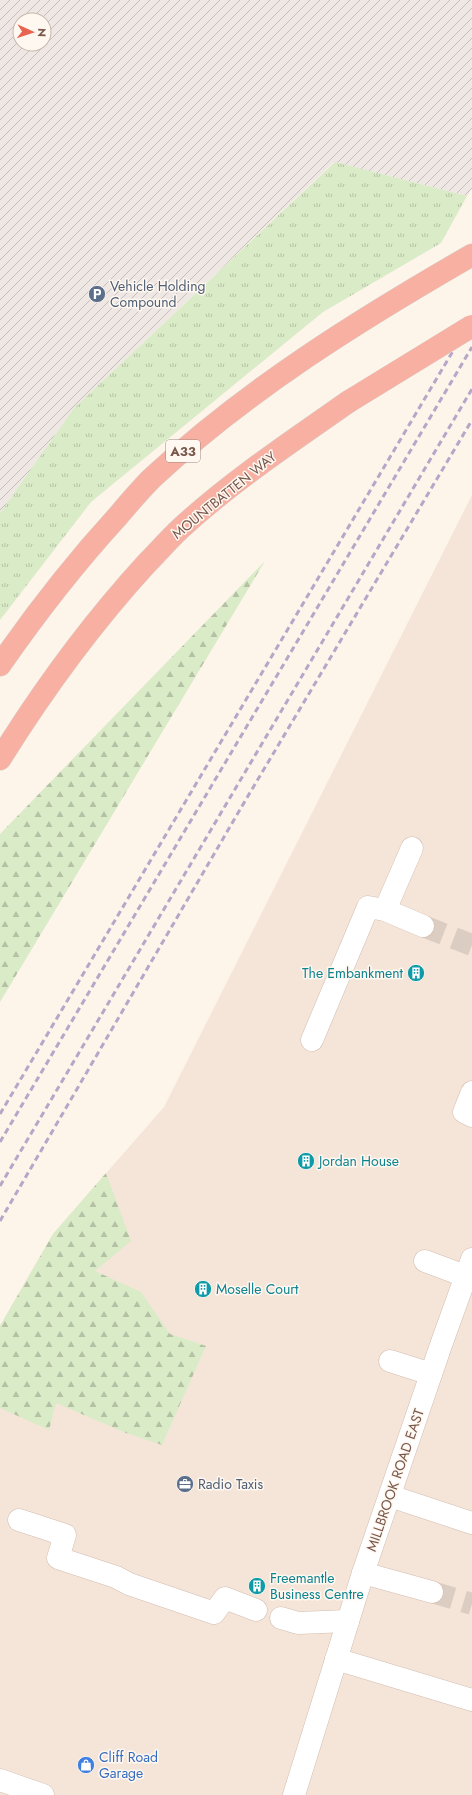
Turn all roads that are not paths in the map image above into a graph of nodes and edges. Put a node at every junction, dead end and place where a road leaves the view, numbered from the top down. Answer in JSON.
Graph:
{"nodes":[{"id":1,"x":472,"y":255,"type":"edge"},
{"id":2,"x":472,"y":326,"type":"edge"},
{"id":3,"x":0,"y":665,"type":"edge"},
{"id":4,"x":0,"y":760,"type":"edge"},
{"id":5,"x":412,"y":848,"type":"dead end"},
{"id":6,"x":385,"y":910,"type":"junction"},
{"id":7,"x":423,"y":926,"type":"tunnel mouth"},
{"id":8,"x":312,"y":1040,"type":"dead end"},
{"id":9,"x":472,"y":1092,"type":"edge"},
{"id":10,"x":472,"y":1116,"type":"edge"},
{"id":11,"x":425,"y":1261,"type":"dead end"},
{"id":12,"x":469,"y":1268,"type":"edge"},
{"id":13,"x":390,"y":1361,"type":"dead end"},
{"id":14,"x":431,"y":1374,"type":"junction"},
{"id":15,"x":390,"y":1496,"type":"junction"},
{"id":16,"x":19,"y":1520,"type":"dead end"},
{"id":17,"x":472,"y":1523,"type":"edge"},
{"id":18,"x":364,"y":1573,"type":"junction"},
{"id":19,"x":432,"y":1592,"type":"tunnel mouth"},
{"id":20,"x":256,"y":1610,"type":"dead end"},
{"id":21,"x":281,"y":1618,"type":"dead end"},
{"id":22,"x":348,"y":1621,"type":"junction"},
{"id":23,"x":336,"y":1659,"type":"junction"},
{"id":24,"x":472,"y":1700,"type":"edge"},
{"id":25,"x":0,"y":1780,"type":"edge"},
{"id":26,"x":43,"y":1795,"type":"edge"},
{"id":27,"x":294,"y":1795,"type":"edge"}],
"edges":[{"from":1,"to":3,"type":"highway","number":"A33"},
{"from":2,"to":4,"type":"highway","name":"MOUNTBATTEN WAY","bridge":true},
{"from":5,"to":6,"type":"street"},
{"from":6,"to":7,"type":"street"},
{"from":6,"to":8,"type":"street"},
{"from":9,"to":10,"type":"street"},
{"from":11,"to":12,"type":"street"},
{"from":12,"to":14,"type":"street","name":"MILLBROOK ROAD EAST"},
{"from":13,"to":14,"type":"street"},
{"from":14,"to":15,"type":"street","name":"MILLBROOK ROAD EAST"},
{"from":15,"to":17,"type":"street"},
{"from":15,"to":18,"type":"street","name":"MILLBROOK ROAD EAST"},
{"from":16,"to":20,"type":"street"},
{"from":18,"to":19,"type":"street"},
{"from":18,"to":22,"type":"street","name":"MILLBROOK ROAD EAST"},
{"from":21,"to":22,"type":"street"},
{"from":22,"to":23,"type":"street","name":"MILLBROOK ROAD EAST"},
{"from":23,"to":24,"type":"street"},
{"from":23,"to":27,"type":"street","name":"MILLBROOK ROAD EAST"},
{"from":25,"to":26,"type":"street"}]}
